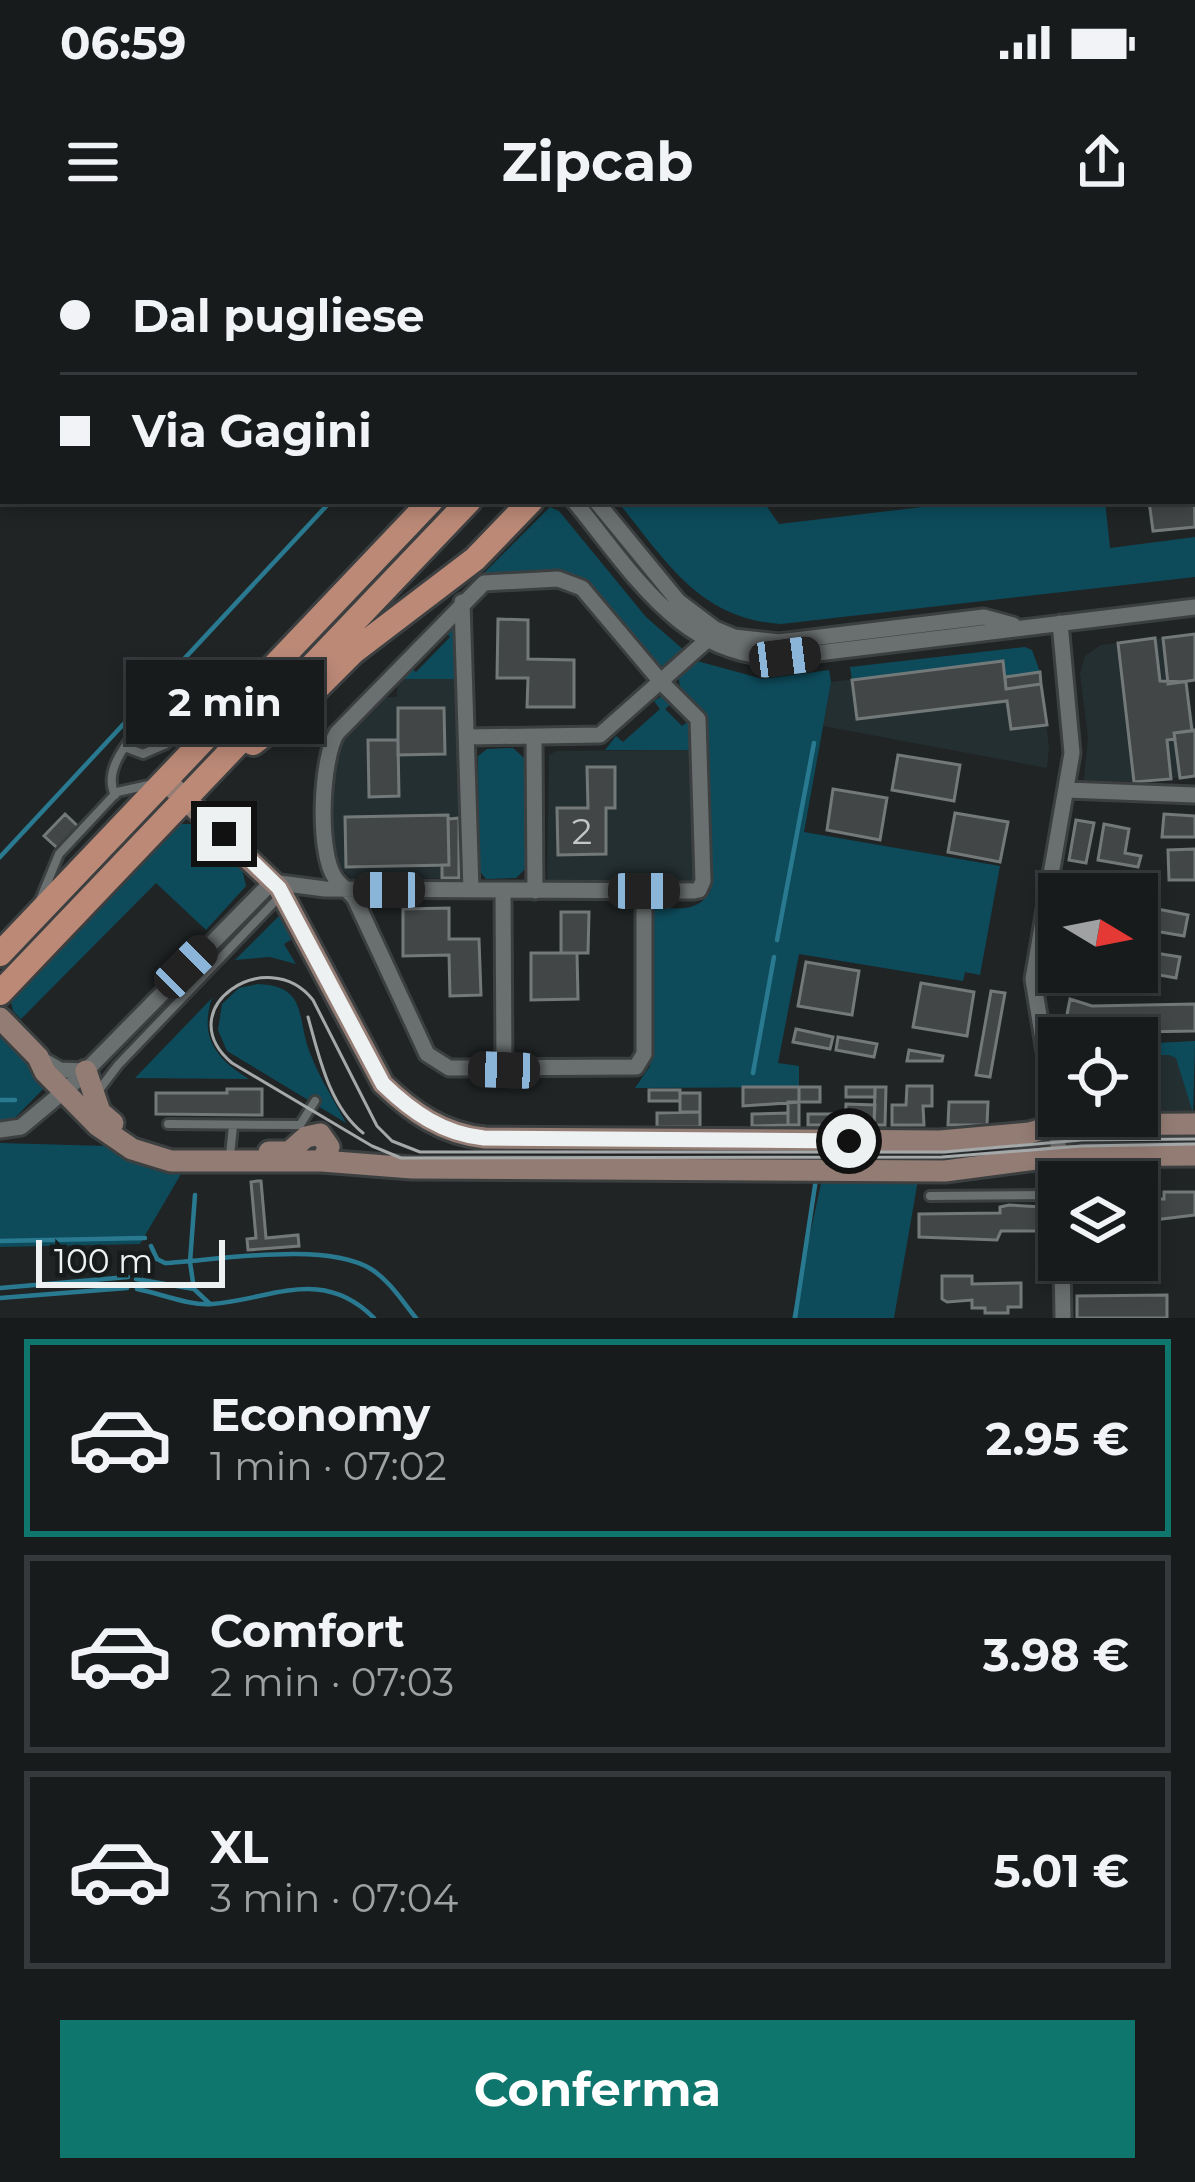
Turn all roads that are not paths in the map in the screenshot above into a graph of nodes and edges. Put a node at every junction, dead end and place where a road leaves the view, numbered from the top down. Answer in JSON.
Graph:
{"nodes":[{"id":1,"x":428,"y":504,"type":"edge"},
{"id":2,"x":466,"y":504,"type":"edge"},
{"id":3,"x":528,"y":504,"type":"edge"},
{"id":4,"x":576,"y":504,"type":"edge"},
{"id":5,"x":598,"y":504,"type":"edge"},
{"id":6,"x":462,"y":602,"type":"junction"},
{"id":7,"x":1195,"y":607,"type":"edge"},
{"id":8,"x":1060,"y":623,"type":"junction"},
{"id":9,"x":1022,"y":628,"type":"junction"},
{"id":10,"x":706,"y":641,"type":"junction"},
{"id":11,"x":662,"y":682,"type":"junction"},
{"id":12,"x":467,"y":737,"type":"junction"},
{"id":13,"x":534,"y":738,"type":"junction"},
{"id":14,"x":127,"y":748,"type":"junction"},
{"id":15,"x":224,"y":758,"type":"junction"},
{"id":16,"x":166,"y":781,"type":"junction"},
{"id":17,"x":1066,"y":790,"type":"junction"},
{"id":18,"x":115,"y":795,"type":"junction"},
{"id":19,"x":1195,"y":795,"type":"edge"},
{"id":20,"x":187,"y":798,"type":"junction"},
{"id":21,"x":277,"y":888,"type":"junction"},
{"id":22,"x":349,"y":890,"type":"junction"},
{"id":23,"x":471,"y":890,"type":"junction"},
{"id":24,"x":503,"y":890,"type":"junction"},
{"id":25,"x":535,"y":891,"type":"junction"},
{"id":26,"x":644,"y":891,"type":"junction"},
{"id":27,"x":29,"y":923,"type":"junction"},
{"id":28,"x":0,"y":954,"type":"edge"},
{"id":29,"x":0,"y":994,"type":"edge"},
{"id":30,"x":1041,"y":1017,"type":"edge"},
{"id":31,"x":0,"y":1018,"type":"edge"},
{"id":32,"x":38,"y":1057,"type":"junction"},
{"id":33,"x":504,"y":1070,"type":"junction"},
{"id":34,"x":86,"y":1071,"type":"junction"},
{"id":35,"x":111,"y":1074,"type":"junction"},
{"id":36,"x":65,"y":1090,"type":"junction"},
{"id":37,"x":315,"y":1100,"type":"dead end"},
{"id":38,"x":96,"y":1102,"type":"junction"},
{"id":39,"x":168,"y":1124,"type":"dead end"},
{"id":40,"x":1158,"y":1124,"type":"edge"},
{"id":41,"x":1195,"y":1124,"type":"edge"},
{"id":42,"x":232,"y":1126,"type":"junction"},
{"id":43,"x":0,"y":1130,"type":"edge"},
{"id":44,"x":1038,"y":1130,"type":"edge"},
{"id":45,"x":1058,"y":1137,"type":"edge"},
{"id":46,"x":1195,"y":1155,"type":"edge"},
{"id":47,"x":1059,"y":1156,"type":"junction"},
{"id":48,"x":230,"y":1157,"type":"junction"},
{"id":49,"x":1059,"y":1161,"type":"edge"},
{"id":50,"x":1038,"y":1195,"type":"edge"},
{"id":51,"x":930,"y":1196,"type":"dead end"},
{"id":52,"x":1062,"y":1281,"type":"edge"},
{"id":53,"x":1063,"y":1318,"type":"edge"}],
"edges":[{"from":1,"to":16,"type":"main road"},
{"from":2,"to":15,"type":"main road"},
{"from":3,"to":15,"type":"main road"},
{"from":4,"to":10,"type":"street"},
{"from":5,"to":9,"type":"street"},
{"from":6,"to":11,"type":"street"},
{"from":6,"to":12,"type":"street"},
{"from":6,"to":22,"type":"street"},
{"from":7,"to":8,"type":"street"},
{"from":8,"to":9,"type":"street"},
{"from":8,"to":17,"type":"street"},
{"from":9,"to":10,"type":"street"},
{"from":10,"to":11,"type":"street"},
{"from":11,"to":13,"type":"street"},
{"from":11,"to":26,"type":"street"},
{"from":12,"to":13,"type":"street"},
{"from":12,"to":23,"type":"street"},
{"from":13,"to":25,"type":"street"},
{"from":14,"to":14,"type":"lane"},
{"from":14,"to":18,"type":"lane"},
{"from":15,"to":20,"type":"main road"},
{"from":16,"to":18,"type":"lane"},
{"from":16,"to":20,"type":"street"},
{"from":16,"to":27,"type":"main road"},
{"from":17,"to":19,"type":"street"},
{"from":17,"to":30,"type":"street"},
{"from":18,"to":27,"type":"lane"},
{"from":20,"to":21,"type":"street"},
{"from":20,"to":29,"type":"main road"},
{"from":21,"to":22,"type":"street"},
{"from":21,"to":34,"type":"street"},
{"from":21,"to":35,"type":"lane"},
{"from":21,"to":44,"type":"street"},
{"from":22,"to":23,"type":"street"},
{"from":22,"to":33,"type":"street"},
{"from":23,"to":24,"type":"street"},
{"from":24,"to":25,"type":"street"},
{"from":24,"to":33,"type":"street"},
{"from":25,"to":26,"type":"street"},
{"from":26,"to":33,"type":"street"},
{"from":27,"to":28,"type":"main road"},
{"from":31,"to":32,"type":"street"},
{"from":32,"to":34,"type":"street"},
{"from":32,"to":36,"type":"street"},
{"from":34,"to":35,"type":"lane"},
{"from":34,"to":36,"type":"street"},
{"from":34,"to":38,"type":"street"},
{"from":35,"to":38,"type":"lane"},
{"from":36,"to":43,"type":"street"},
{"from":36,"to":48,"type":"street"},
{"from":37,"to":42,"type":"lane"},
{"from":38,"to":48,"type":"street"},
{"from":39,"to":42,"type":"lane"},
{"from":40,"to":41,"type":"street"},
{"from":42,"to":48,"type":"lane"},
{"from":45,"to":47,"type":"street"},
{"from":46,"to":47,"type":"street"},
{"from":47,"to":48,"type":"street"},
{"from":47,"to":49,"type":"street"},
{"from":50,"to":51,"type":"lane"},
{"from":52,"to":53,"type":"street"}]}
